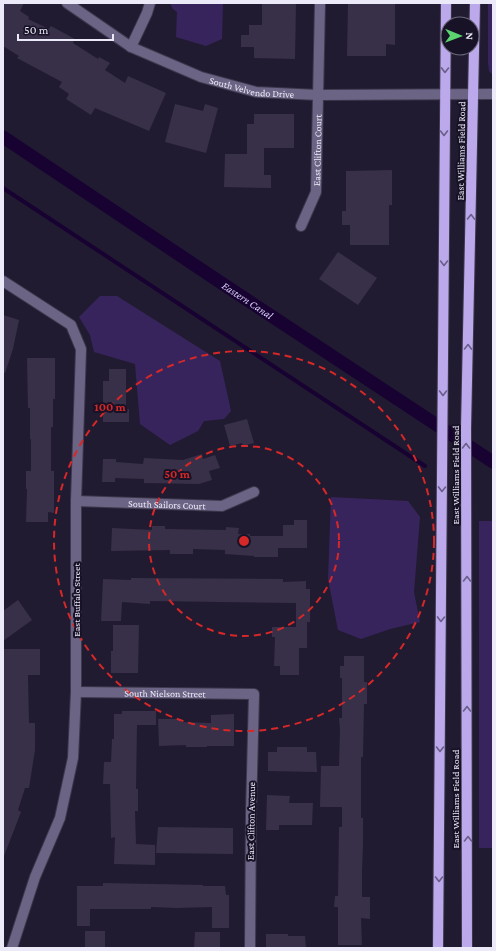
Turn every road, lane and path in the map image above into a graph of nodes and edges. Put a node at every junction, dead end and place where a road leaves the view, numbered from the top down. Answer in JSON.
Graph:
{"nodes":[{"id":1,"x":67,"y":3,"type":"edge"},
{"id":2,"x":150,"y":3,"type":"edge"},
{"id":3,"x":320,"y":3,"type":"edge"},
{"id":4,"x":446,"y":3,"type":"edge"},
{"id":5,"x":475,"y":3,"type":"edge"},
{"id":6,"x":131,"y":47,"type":"junction"},
{"id":7,"x":445,"y":94,"type":"junction"},
{"id":8,"x":474,"y":94,"type":"junction"},
{"id":9,"x":493,"y":94,"type":"edge"},
{"id":10,"x":318,"y":95,"type":"junction"},
{"id":11,"x":301,"y":226,"type":"dead end"},
{"id":12,"x":3,"y":282,"type":"edge"},
{"id":13,"x":254,"y":492,"type":"dead end"},
{"id":14,"x":76,"y":501,"type":"junction"},
{"id":15,"x":76,"y":692,"type":"junction"},
{"id":16,"x":254,"y":694,"type":"joint"},
{"id":17,"x":12,"y":948,"type":"edge"},
{"id":18,"x":250,"y":948,"type":"edge"},
{"id":19,"x":438,"y":948,"type":"edge"},
{"id":20,"x":467,"y":948,"type":"edge"}],
"edges":[{"from":1,"to":6,"type":"street","name":"South Velvendo Drive"},
{"from":2,"to":6,"type":"street"},
{"from":3,"to":10,"type":"street"},
{"from":4,"to":7,"type":"main road","name":"East Williams Field Road","one_way":true},
{"from":5,"to":8,"type":"main road","name":"East Williams Field Road"},
{"from":6,"to":10,"type":"street","name":"South Velvendo Drive"},
{"from":7,"to":8,"type":"street","name":"South Velvendo Drive"},
{"from":7,"to":10,"type":"street","name":"South Velvendo Drive"},
{"from":7,"to":19,"type":"main road","name":"East Williams Field Road","one_way":true},
{"from":8,"to":9,"type":"street","name":"South Velvendo Drive"},
{"from":20,"to":8,"type":"main road","name":"East Williams Field Road","one_way":true},
{"from":10,"to":11,"type":"street","name":"East Clifton Court"},
{"from":12,"to":14,"type":"street","name":"East Buffalo Street"},
{"from":13,"to":14,"type":"street","name":"South Sailors Court"},
{"from":14,"to":15,"type":"street","name":"East Buffalo Street"},
{"from":15,"to":16,"type":"street","name":"South Nielson Street"},
{"from":15,"to":17,"type":"street","name":"East Buffalo Street"},
{"from":16,"to":18,"type":"street","name":"East Clifton Avenue"}]}
